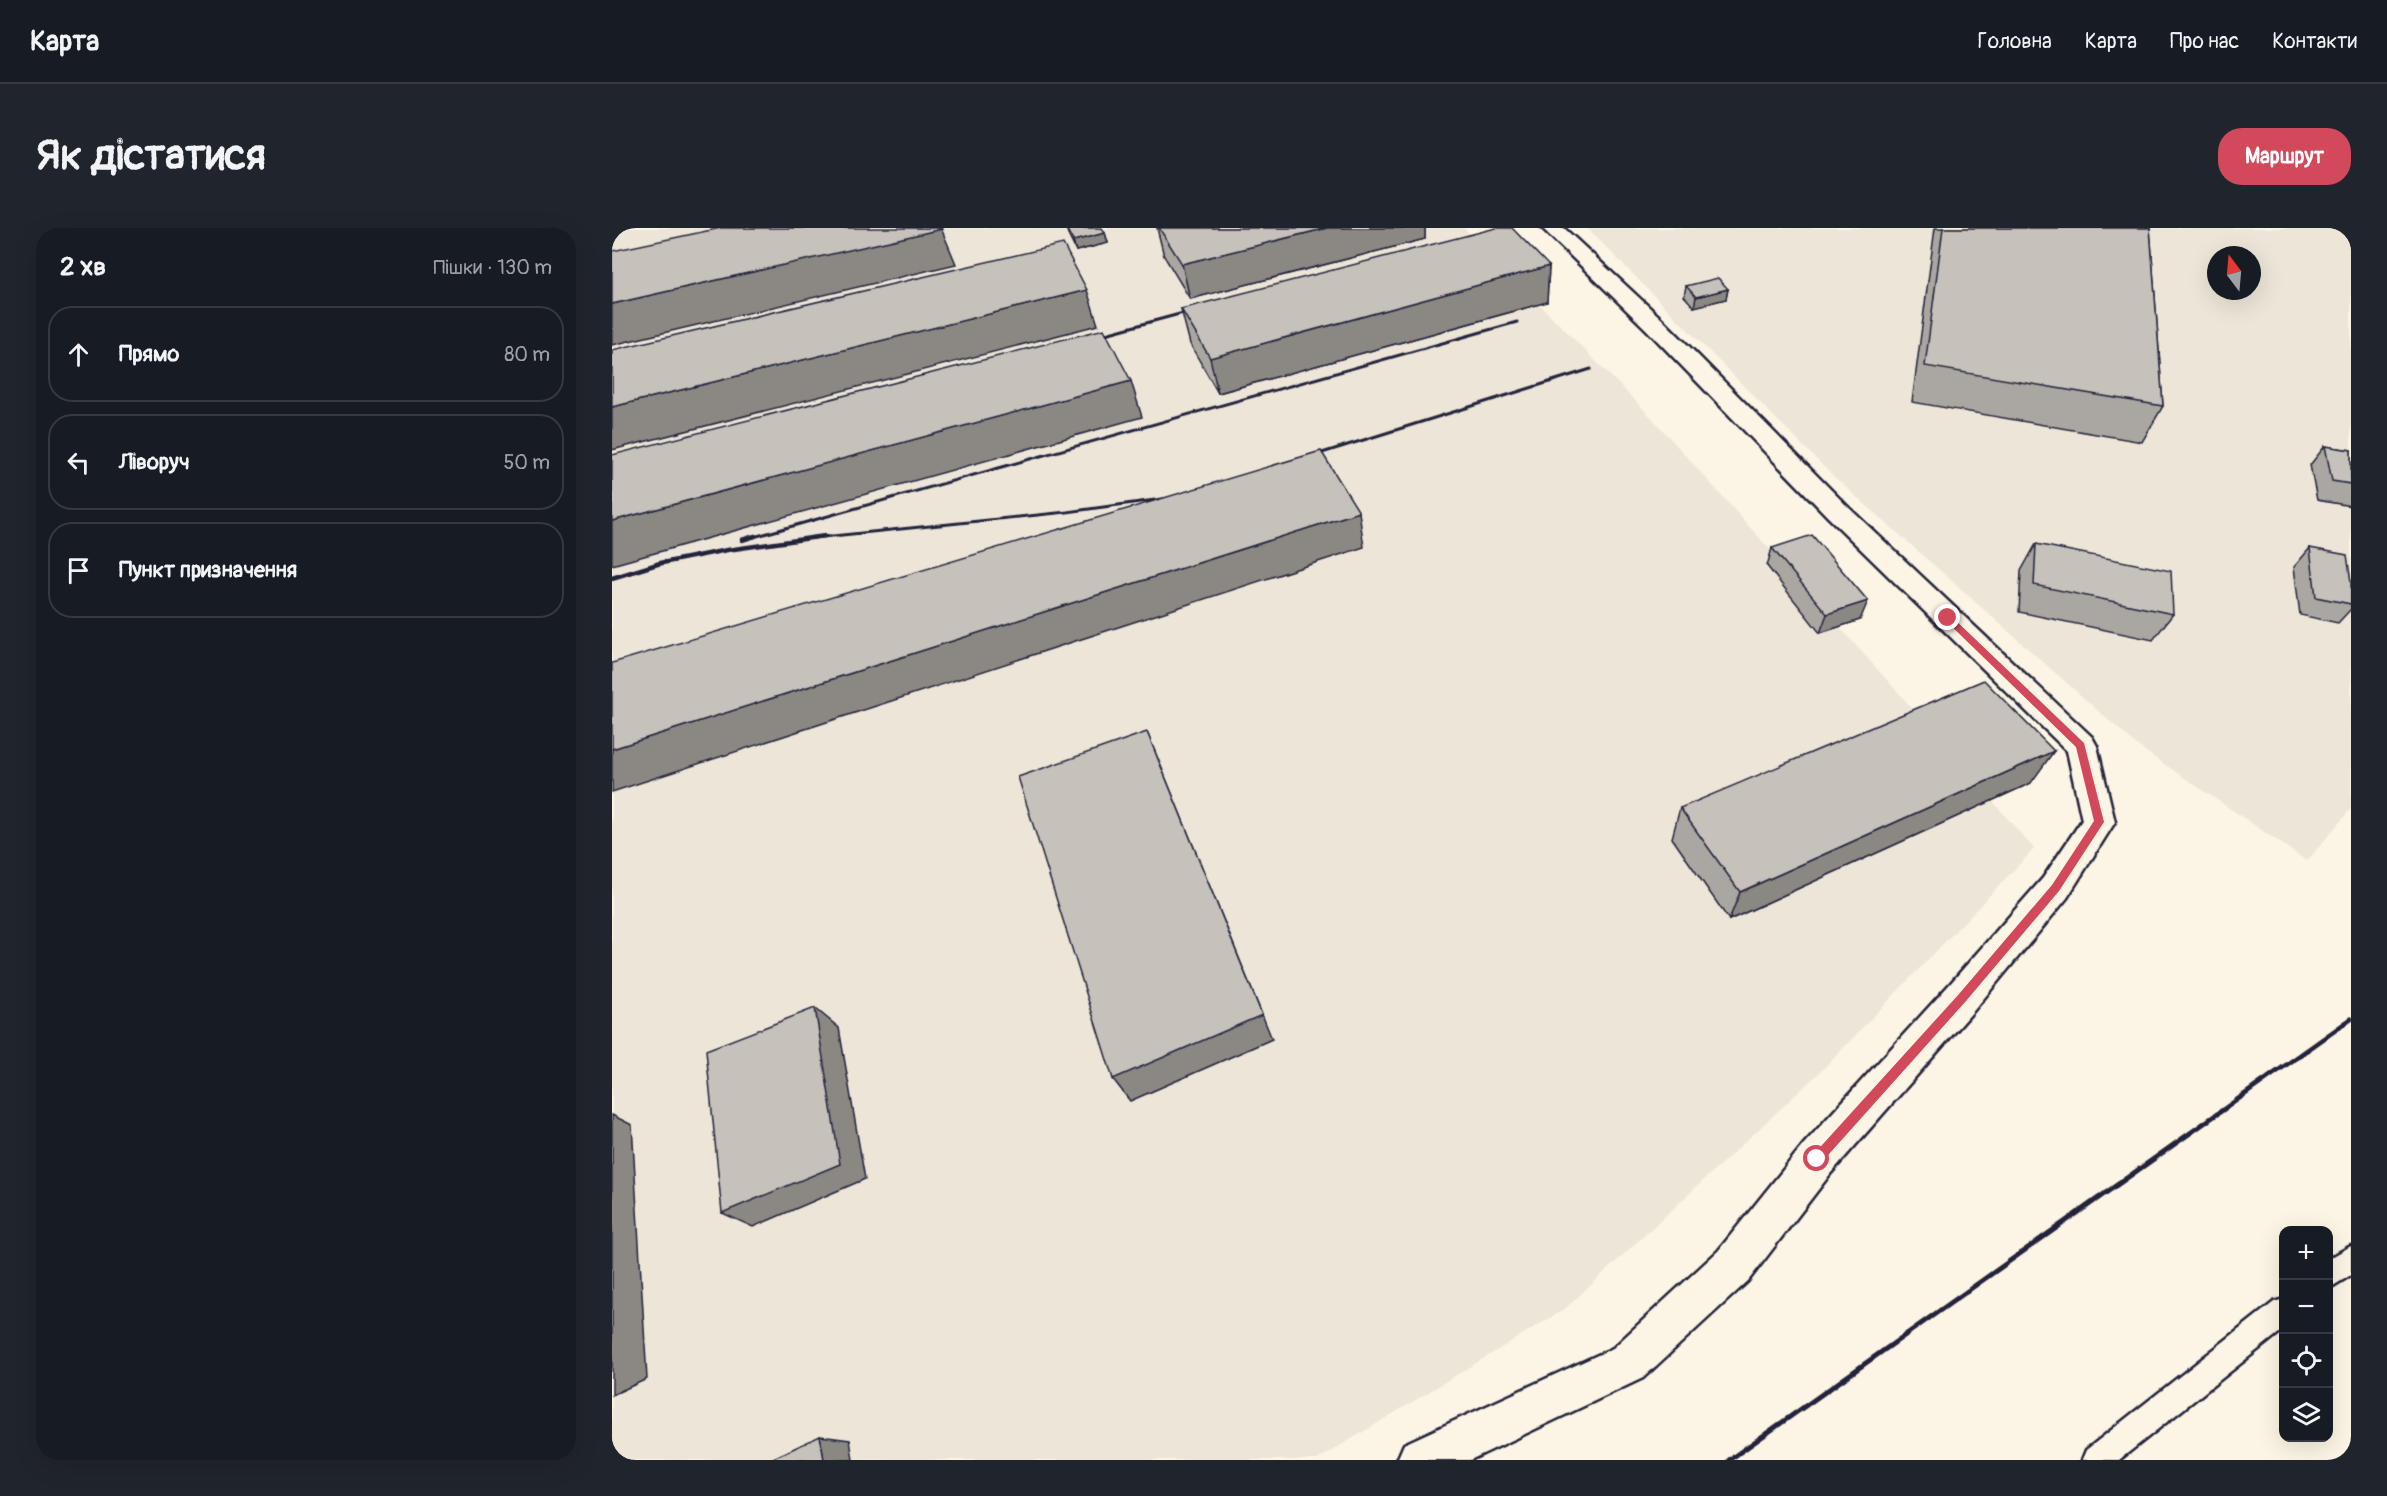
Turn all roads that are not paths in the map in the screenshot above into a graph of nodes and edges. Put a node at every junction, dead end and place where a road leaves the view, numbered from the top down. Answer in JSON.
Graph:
{"nodes":[{"id":1,"x":1552,"y":228,"type":"edge"},
{"id":2,"x":2351,"y":1259,"type":"edge"},
{"id":3,"x":2333,"y":1272,"type":"edge"},
{"id":4,"x":2279,"y":1315,"type":"edge"},
{"id":5,"x":1420,"y":1460,"type":"edge"},
{"id":6,"x":2096,"y":1460,"type":"edge"}],
"edges":[{"from":1,"to":5,"type":"street"},
{"from":2,"to":3,"type":"lane"},
{"from":4,"to":6,"type":"lane"}]}
